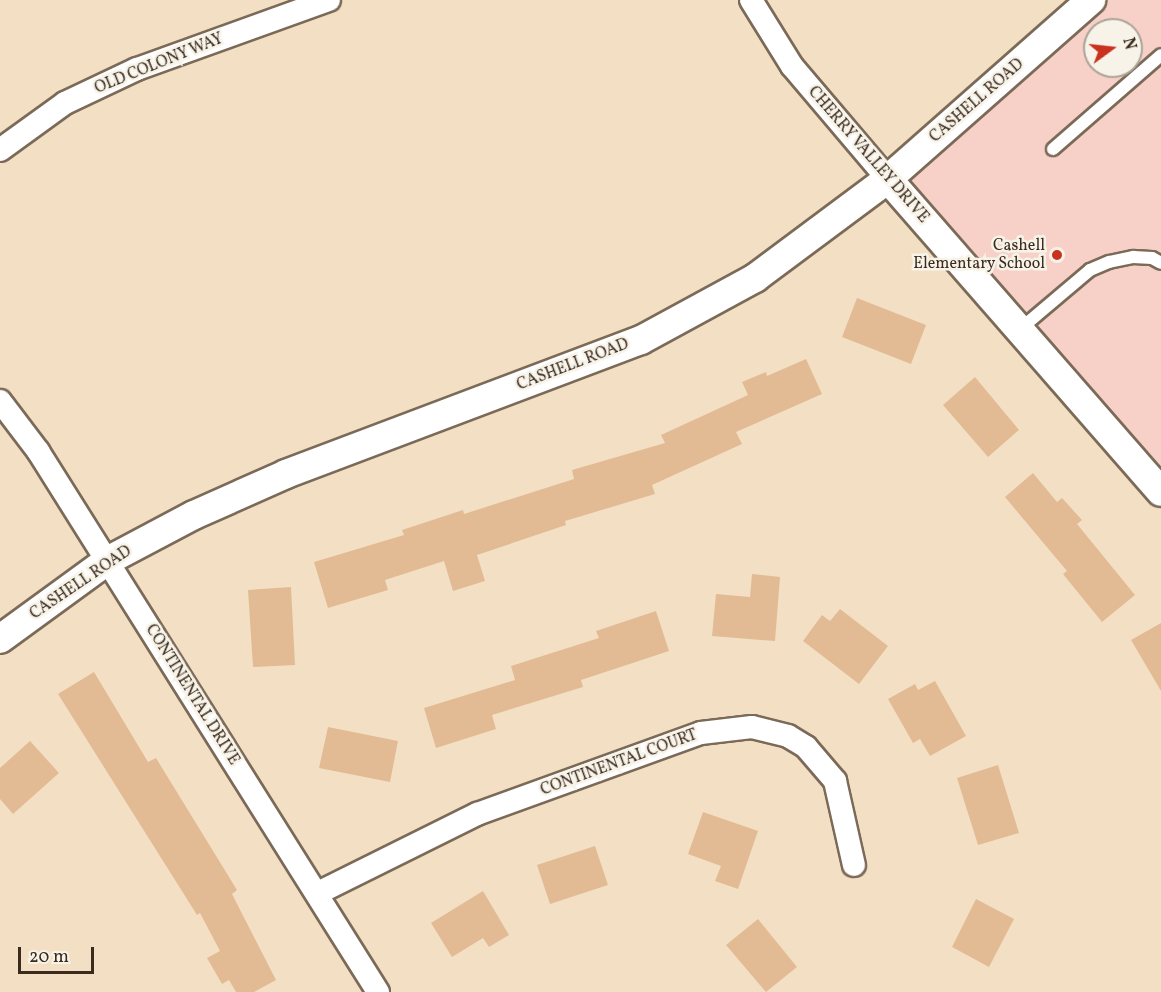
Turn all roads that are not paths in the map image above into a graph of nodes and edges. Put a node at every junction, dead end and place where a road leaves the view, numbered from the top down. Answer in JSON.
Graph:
{"nodes":[{"id":1,"x":329,"y":0,"type":"edge"},
{"id":2,"x":751,"y":0,"type":"edge"},
{"id":3,"x":1091,"y":0,"type":"edge"},
{"id":4,"x":1161,"y":55,"type":"edge"},
{"id":5,"x":1053,"y":149,"type":"dead end"},
{"id":6,"x":0,"y":150,"type":"edge"},
{"id":7,"x":888,"y":179,"type":"junction"},
{"id":8,"x":1161,"y":263,"type":"edge"},
{"id":9,"x":1019,"y":330,"type":"junction"},
{"id":10,"x":0,"y":401,"type":"edge"},
{"id":11,"x":1161,"y":492,"type":"edge"},
{"id":12,"x":107,"y":561,"type":"junction"},
{"id":13,"x":0,"y":639,"type":"edge"},
{"id":14,"x":854,"y":865,"type":"dead end"},
{"id":15,"x":318,"y":893,"type":"junction"},
{"id":16,"x":378,"y":992,"type":"edge"}],
"edges":[{"from":1,"to":6,"type":"street","name":"OLD COLONY WAY"},
{"from":2,"to":7,"type":"street","name":"CHERRY VALLEY DRIVE"},
{"from":3,"to":7,"type":"street","name":"CASHELL ROAD"},
{"from":4,"to":5,"type":"lane"},
{"from":7,"to":9,"type":"street","name":"CHERRY VALLEY DRIVE"},
{"from":7,"to":12,"type":"street","name":"CASHELL ROAD"},
{"from":8,"to":9,"type":"lane"},
{"from":9,"to":11,"type":"street","name":"CHERRY VALLEY DRIVE"},
{"from":10,"to":12,"type":"street","name":"CONTINENTAL DRIVE"},
{"from":12,"to":13,"type":"street","name":"CASHELL ROAD"},
{"from":12,"to":15,"type":"street","name":"CONTINENTAL DRIVE"},
{"from":14,"to":15,"type":"street","name":"CONTINENTAL COURT"},
{"from":15,"to":16,"type":"street","name":"CONTINENTAL DRIVE"}]}
